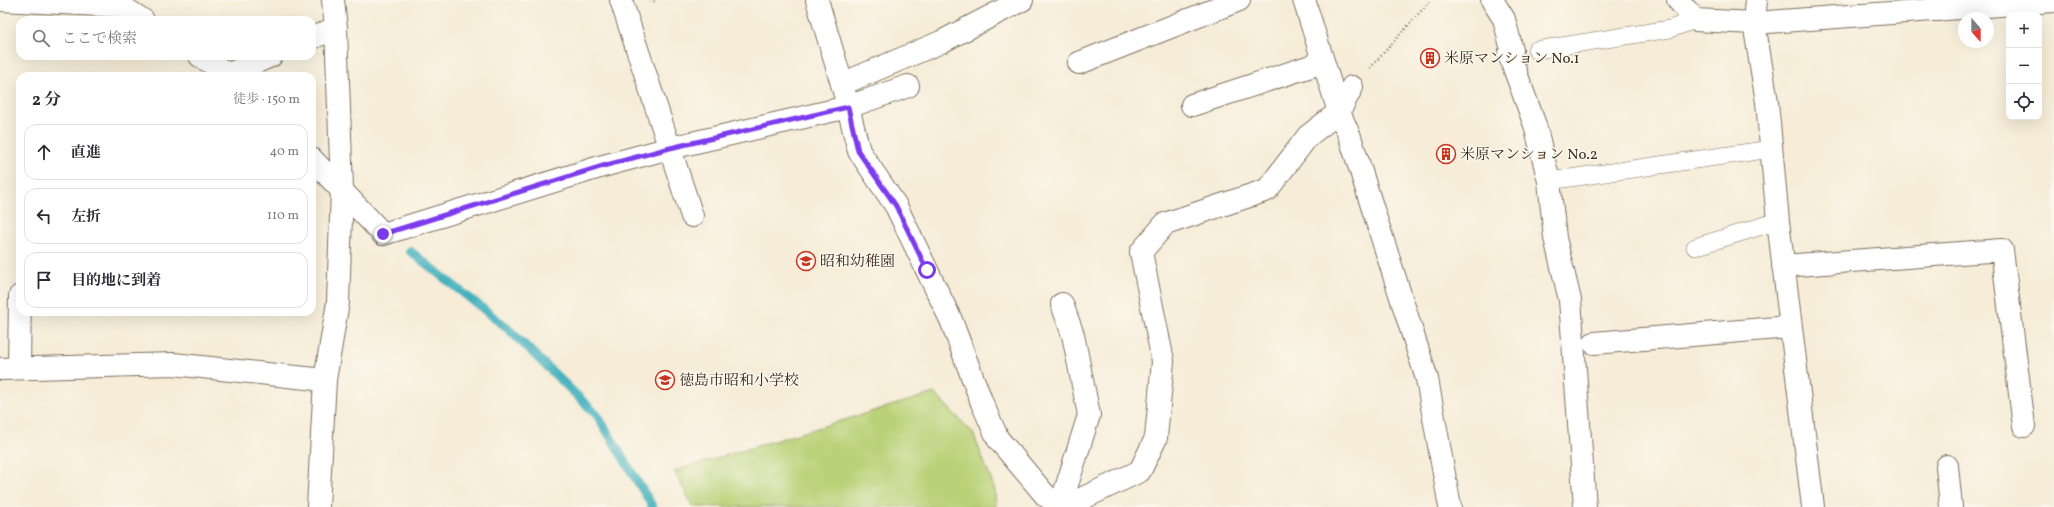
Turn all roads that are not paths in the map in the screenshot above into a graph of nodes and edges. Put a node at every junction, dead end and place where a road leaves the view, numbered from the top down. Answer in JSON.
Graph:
{"nodes":[{"id":1,"x":0,"y":0,"type":"edge"},
{"id":2,"x":333,"y":0,"type":"edge"},
{"id":3,"x":621,"y":0,"type":"edge"},
{"id":4,"x":817,"y":0,"type":"edge"},
{"id":5,"x":1022,"y":0,"type":"edge"},
{"id":6,"x":1239,"y":0,"type":"edge"},
{"id":7,"x":1304,"y":0,"type":"edge"},
{"id":8,"x":1492,"y":0,"type":"edge"},
{"id":9,"x":1678,"y":0,"type":"edge"},
{"id":10,"x":1756,"y":0,"type":"edge"},
{"id":11,"x":120,"y":3,"type":"edge"},
{"id":12,"x":2053,"y":4,"type":"edge"},
{"id":13,"x":1937,"y":5,"type":"edge"},
{"id":14,"x":138,"y":16,"type":"edge"},
{"id":15,"x":1695,"y":20,"type":"junction"},
{"id":16,"x":1754,"y":23,"type":"junction"},
{"id":17,"x":336,"y":28,"type":"junction"},
{"id":18,"x":316,"y":36,"type":"edge"},
{"id":19,"x":1536,"y":50,"type":"dead end"},
{"id":20,"x":206,"y":60,"type":"edge"},
{"id":21,"x":262,"y":60,"type":"edge"},
{"id":22,"x":1323,"y":62,"type":"junction"},
{"id":23,"x":1079,"y":63,"type":"dead end"},
{"id":24,"x":225,"y":72,"type":"edge"},
{"id":25,"x":236,"y":72,"type":"edge"},
{"id":26,"x":842,"y":84,"type":"junction"},
{"id":27,"x":908,"y":86,"type":"dead end"},
{"id":28,"x":1352,"y":87,"type":"road end"},
{"id":29,"x":1192,"y":105,"type":"dead end"},
{"id":30,"x":848,"y":107,"type":"junction"},
{"id":31,"x":1339,"y":112,"type":"junction"},
{"id":32,"x":670,"y":148,"type":"junction"},
{"id":33,"x":1771,"y":149,"type":"junction"},
{"id":34,"x":316,"y":163,"type":"edge"},
{"id":35,"x":1549,"y":181,"type":"junction"},
{"id":36,"x":342,"y":189,"type":"junction"},
{"id":37,"x":692,"y":216,"type":"dead end"},
{"id":38,"x":1778,"y":221,"type":"junction"},
{"id":39,"x":1695,"y":247,"type":"dead end"},
{"id":40,"x":1783,"y":266,"type":"junction"},
{"id":41,"x":1062,"y":304,"type":"dead end"},
{"id":42,"x":17,"y":316,"type":"edge"},
{"id":43,"x":1790,"y":328,"type":"junction"},
{"id":44,"x":1594,"y":343,"type":"dead end"},
{"id":45,"x":10,"y":369,"type":"edge"},
{"id":46,"x":325,"y":380,"type":"junction"},
{"id":47,"x":2024,"y":426,"type":"dead end"},
{"id":48,"x":1947,"y":466,"type":"dead end"},
{"id":49,"x":1066,"y":506,"type":"edge"},
{"id":50,"x":318,"y":507,"type":"edge"},
{"id":51,"x":1450,"y":507,"type":"edge"},
{"id":52,"x":1585,"y":507,"type":"edge"},
{"id":53,"x":1813,"y":507,"type":"edge"},
{"id":54,"x":1951,"y":507,"type":"edge"}],
"edges":[{"from":1,"to":11,"type":"street"},
{"from":2,"to":17,"type":"street"},
{"from":3,"to":32,"type":"street"},
{"from":4,"to":26,"type":"street"},
{"from":5,"to":26,"type":"street"},
{"from":6,"to":23,"type":"street"},
{"from":7,"to":22,"type":"street"},
{"from":8,"to":35,"type":"street"},
{"from":9,"to":15,"type":"street"},
{"from":10,"to":16,"type":"street"},
{"from":11,"to":14,"type":"street"},
{"from":12,"to":13,"type":"street"},
{"from":13,"to":16,"type":"street"},
{"from":15,"to":16,"type":"street"},
{"from":15,"to":19,"type":"lane"},
{"from":16,"to":33,"type":"street"},
{"from":17,"to":18,"type":"street"},
{"from":17,"to":36,"type":"street"},
{"from":20,"to":24,"type":"street"},
{"from":21,"to":25,"type":"street"},
{"from":22,"to":29,"type":"street"},
{"from":22,"to":31,"type":"street"},
{"from":26,"to":30,"type":"street"},
{"from":27,"to":30,"type":"street"},
{"from":28,"to":31,"type":"street"},
{"from":30,"to":32,"type":"street"},
{"from":30,"to":49,"type":"street"},
{"from":31,"to":49,"type":"street"},
{"from":31,"to":51,"type":"street"},
{"from":32,"to":36,"type":"street"},
{"from":32,"to":37,"type":"street"},
{"from":33,"to":35,"type":"lane"},
{"from":33,"to":38,"type":"street"},
{"from":34,"to":36,"type":"street"},
{"from":35,"to":52,"type":"street"},
{"from":36,"to":46,"type":"street"},
{"from":38,"to":39,"type":"lane"},
{"from":38,"to":40,"type":"street"},
{"from":40,"to":43,"type":"street"},
{"from":40,"to":47,"type":"street"},
{"from":41,"to":49,"type":"street"},
{"from":42,"to":45,"type":"street"},
{"from":43,"to":44,"type":"street"},
{"from":43,"to":53,"type":"street"},
{"from":45,"to":46,"type":"street"},
{"from":46,"to":50,"type":"street"},
{"from":48,"to":54,"type":"street"}]}
